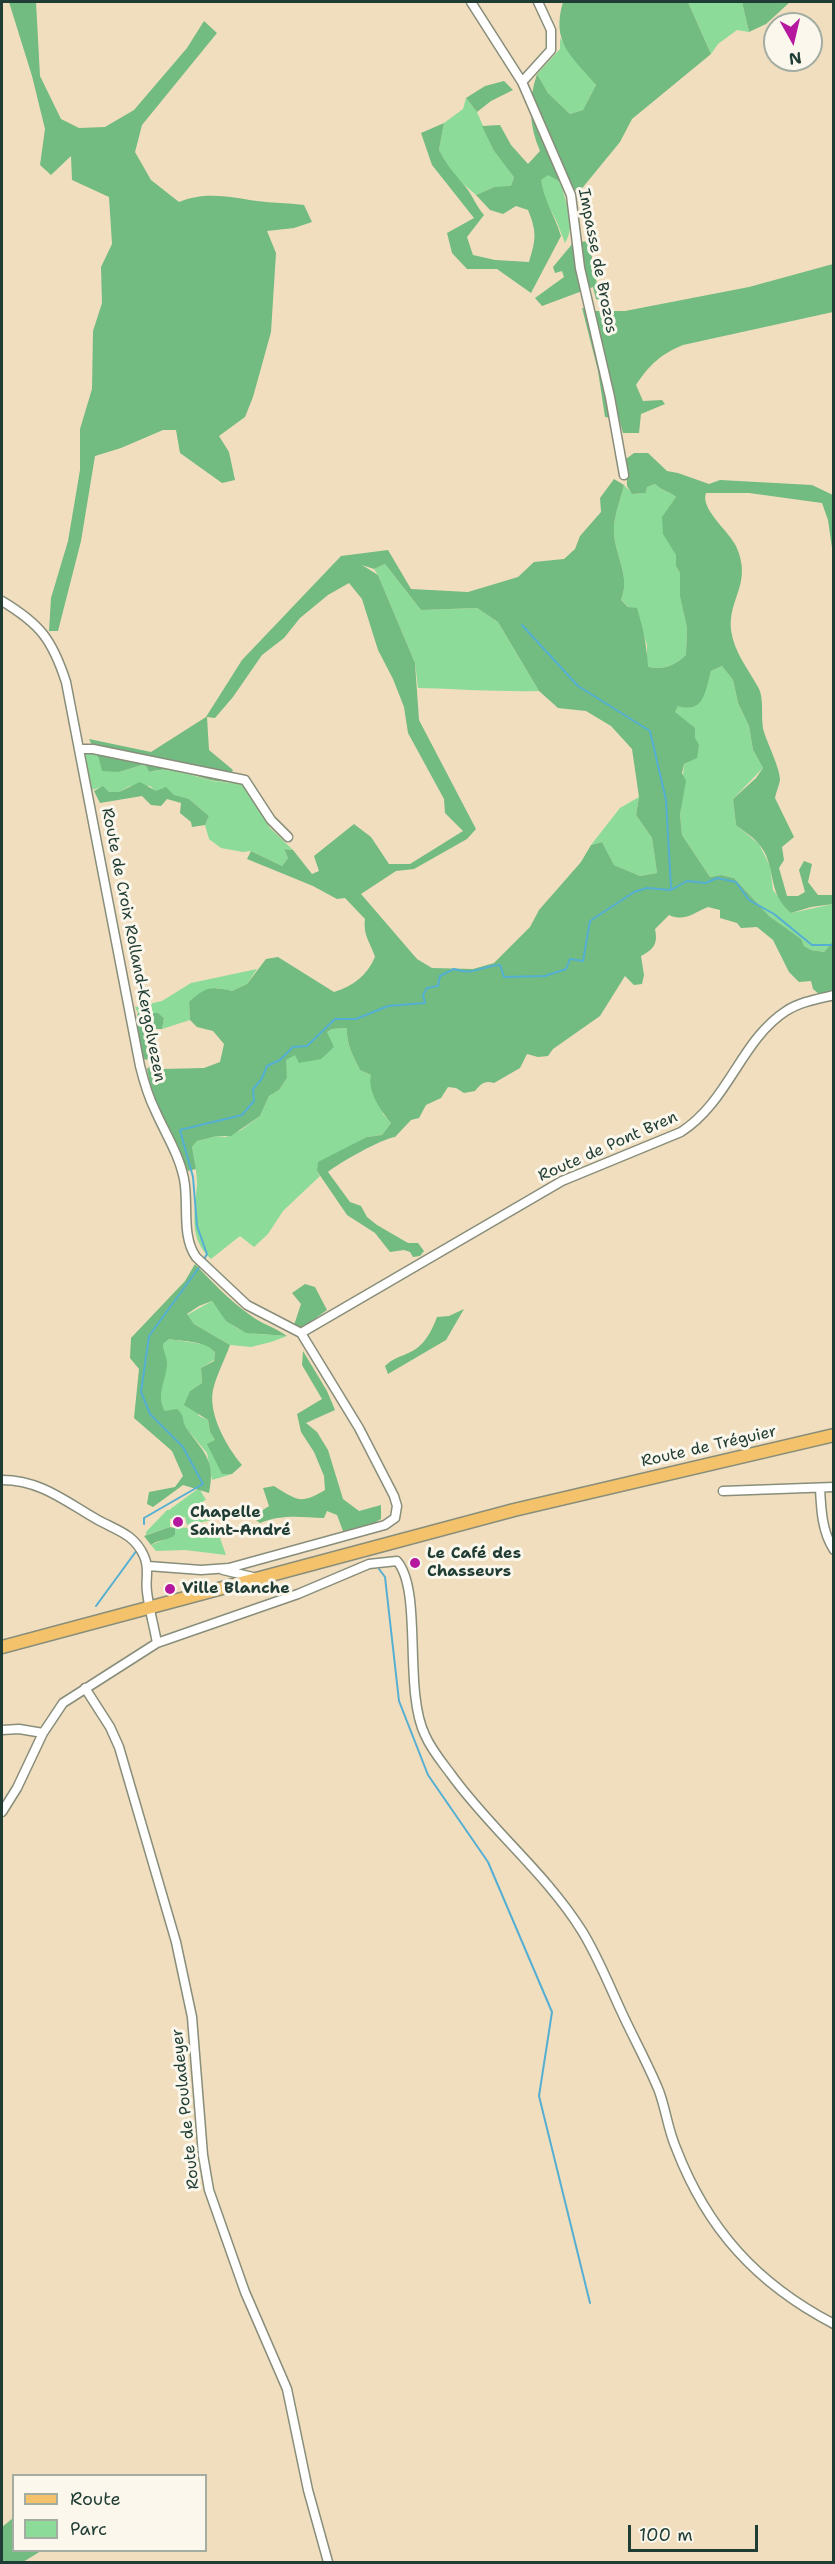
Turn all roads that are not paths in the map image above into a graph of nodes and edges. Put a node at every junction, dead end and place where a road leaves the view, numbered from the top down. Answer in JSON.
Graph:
{"nodes":[{"id":1,"x":471,"y":2,"type":"edge"},
{"id":2,"x":538,"y":2,"type":"edge"},
{"id":3,"x":522,"y":82,"type":"junction"},
{"id":4,"x":624,"y":475,"type":"dead end"},
{"id":5,"x":2,"y":601,"type":"edge"},
{"id":6,"x":80,"y":749,"type":"junction"},
{"id":7,"x":288,"y":837,"type":"dead end"},
{"id":8,"x":834,"y":995,"type":"edge"},
{"id":9,"x":301,"y":1333,"type":"junction"},
{"id":10,"x":834,"y":1435,"type":"edge"},
{"id":11,"x":2,"y":1480,"type":"edge"},
{"id":12,"x":834,"y":1487,"type":"edge"},
{"id":13,"x":820,"y":1488,"type":"junction"},
{"id":14,"x":723,"y":1491,"type":"dead end"},
{"id":15,"x":834,"y":1550,"type":"edge"},
{"id":16,"x":148,"y":1566,"type":"junction"},
{"id":17,"x":221,"y":1569,"type":"junction"},
{"id":18,"x":258,"y":1578,"type":"junction"},
{"id":19,"x":150,"y":1606,"type":"junction"},
{"id":20,"x":157,"y":1643,"type":"junction"},
{"id":21,"x":2,"y":1647,"type":"edge"},
{"id":22,"x":85,"y":1689,"type":"junction"},
{"id":23,"x":2,"y":1730,"type":"edge"},
{"id":24,"x":43,"y":1733,"type":"junction"},
{"id":25,"x":2,"y":1812,"type":"edge"},
{"id":26,"x":834,"y":2324,"type":"edge"},
{"id":27,"x":328,"y":2562,"type":"edge"}],
"edges":[{"from":1,"to":3,"type":"street","name":"Impasse de Brozos"},
{"from":2,"to":3,"type":"street"},
{"from":3,"to":4,"type":"street","name":"Impasse de Brozos"},
{"from":5,"to":6,"type":"street","name":"Route de Croix Rolland-Kergolvezen"},
{"from":6,"to":7,"type":"street"},
{"from":6,"to":9,"type":"street","name":"Route de Croix Rolland-Kergolvezen"},
{"from":8,"to":9,"type":"street","name":"Route de Pont Bren"},
{"from":9,"to":17,"type":"street"},
{"from":10,"to":18,"type":"main road","name":"Route de Tréguier"},
{"from":11,"to":16,"type":"street"},
{"from":12,"to":13,"type":"street"},
{"from":13,"to":14,"type":"street"},
{"from":13,"to":15,"type":"street"},
{"from":16,"to":17,"type":"street"},
{"from":16,"to":19,"type":"street"},
{"from":17,"to":18,"type":"street"},
{"from":18,"to":19,"type":"main road","name":"Route de Tréguier"},
{"from":19,"to":20,"type":"street"},
{"from":19,"to":21,"type":"main road","name":"Route de Tréguier"},
{"from":20,"to":22,"type":"street"},
{"from":20,"to":26,"type":"street"},
{"from":22,"to":24,"type":"street"},
{"from":22,"to":27,"type":"street","name":"Route de Pouladeyer"},
{"from":23,"to":24,"type":"street"},
{"from":24,"to":25,"type":"street"}]}
